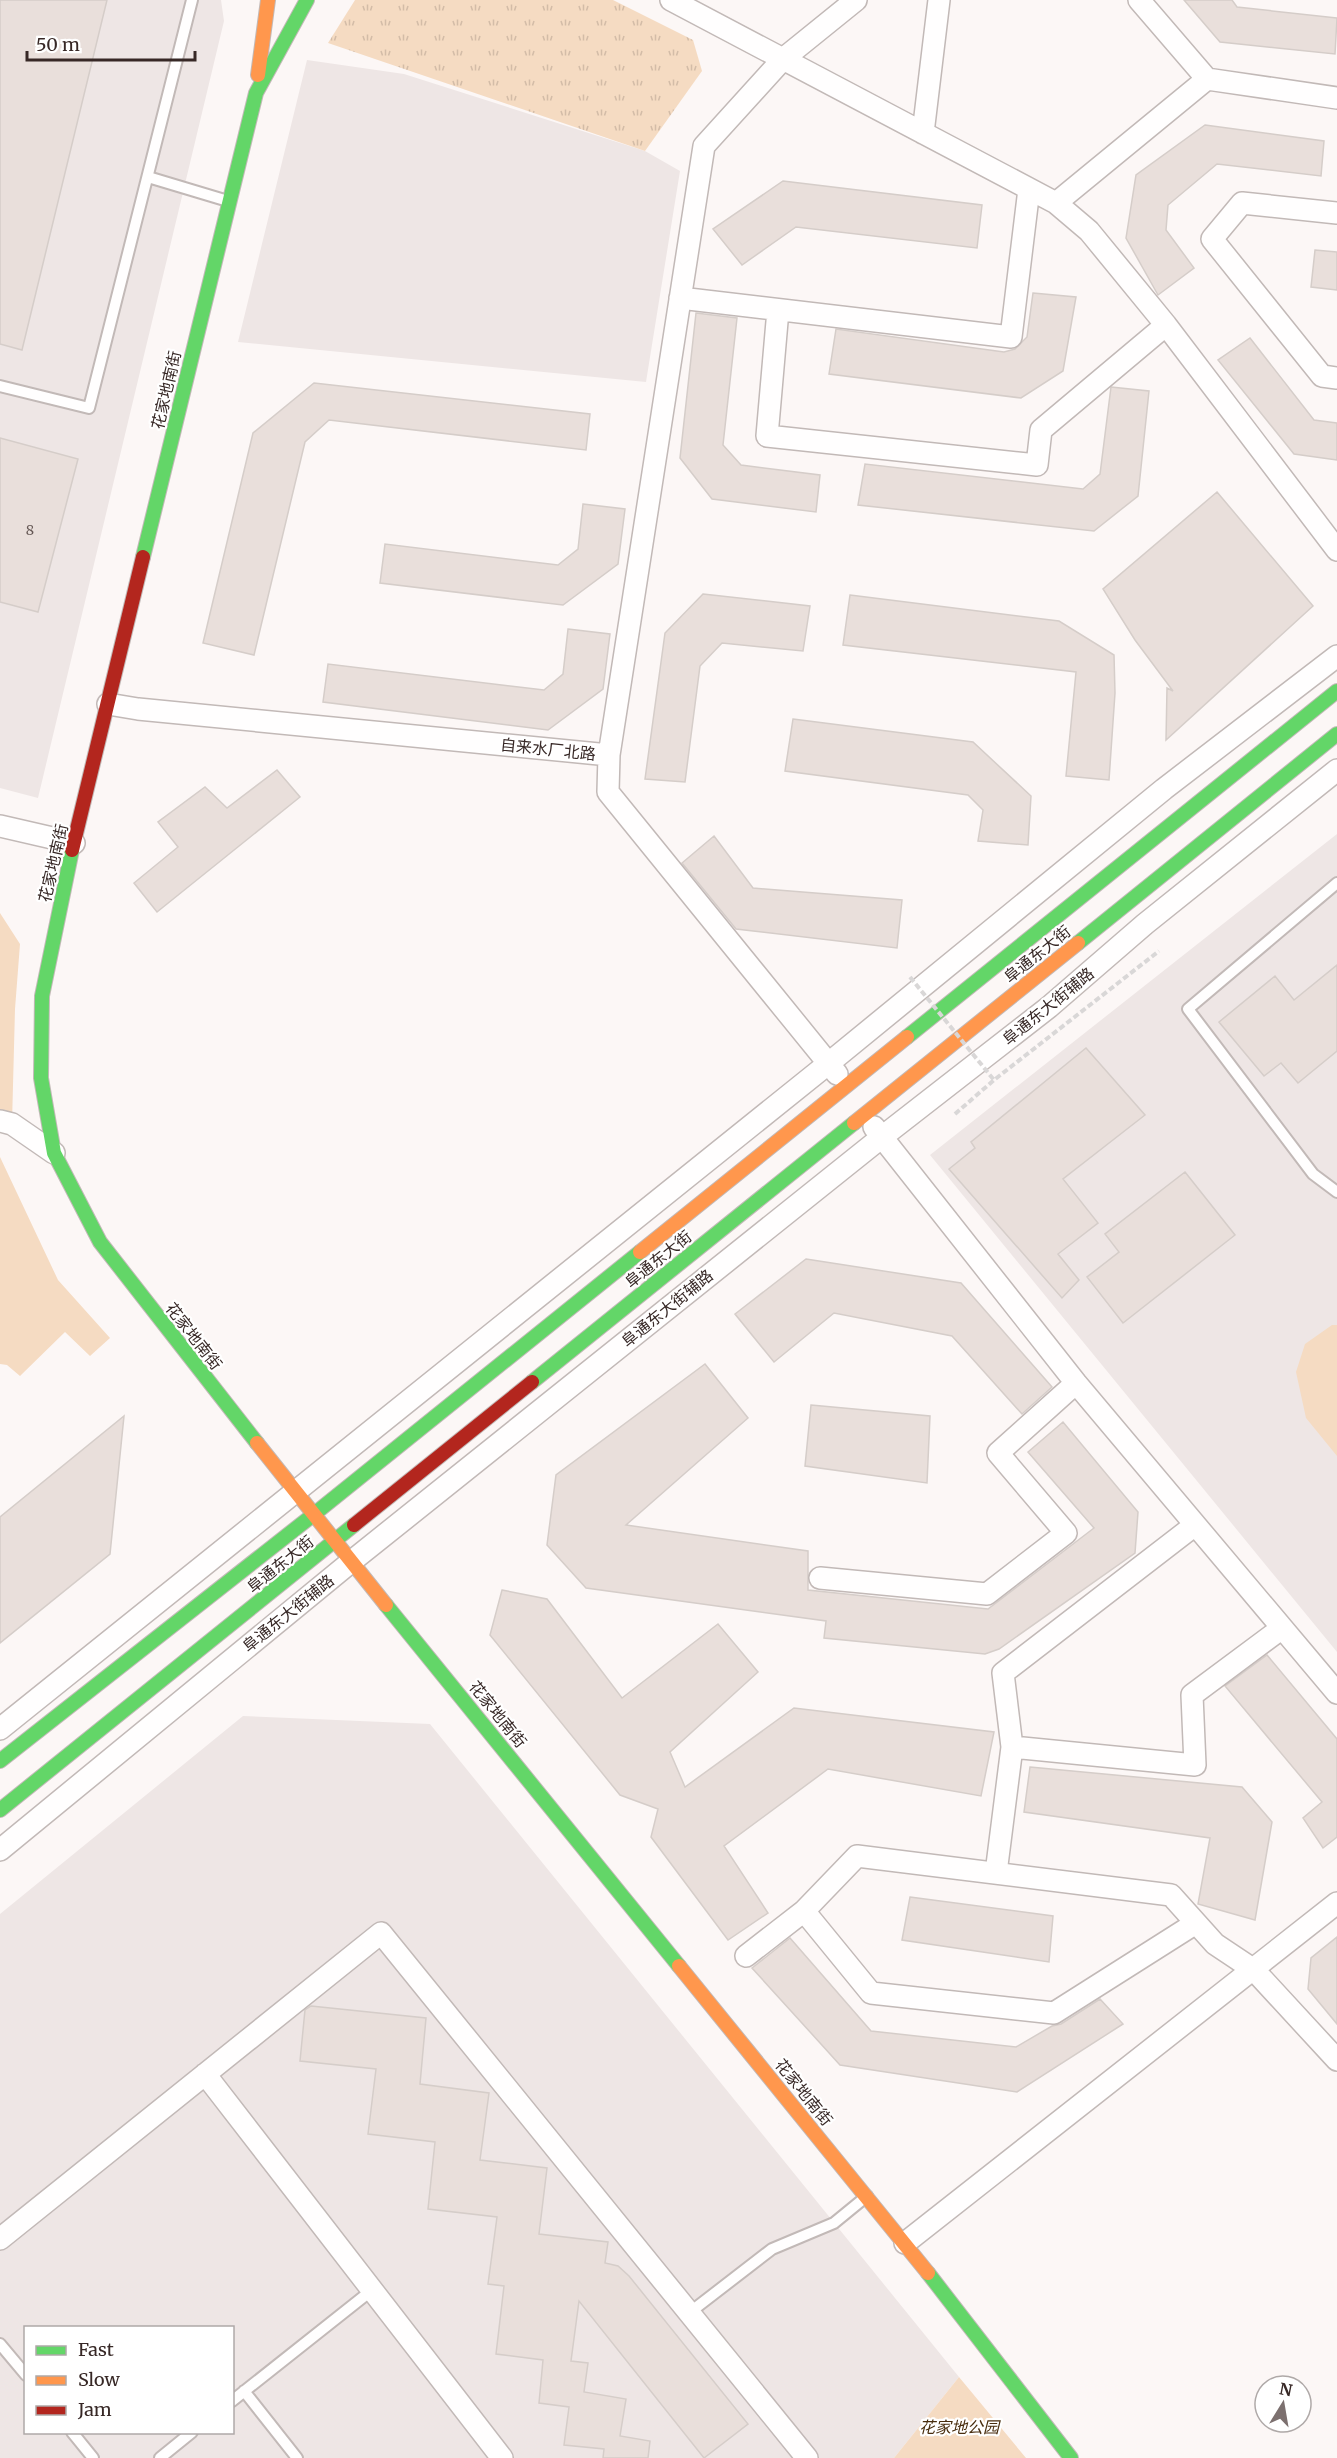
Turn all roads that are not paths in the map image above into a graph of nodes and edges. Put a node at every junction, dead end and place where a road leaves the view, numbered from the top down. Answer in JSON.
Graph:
{"nodes":[{"id":1,"x":192,"y":0,"type":"edge"},
{"id":2,"x":268,"y":0,"type":"edge"},
{"id":3,"x":307,"y":0,"type":"edge"},
{"id":4,"x":672,"y":0,"type":"edge"},
{"id":5,"x":856,"y":0,"type":"edge"},
{"id":6,"x":939,"y":0,"type":"edge"},
{"id":7,"x":1139,"y":0,"type":"edge"},
{"id":8,"x":783,"y":59,"type":"junction"},
{"id":9,"x":1207,"y":79,"type":"junction"},
{"id":10,"x":256,"y":93,"type":"junction"},
{"id":11,"x":1337,"y":98,"type":"edge"},
{"id":12,"x":924,"y":133,"type":"junction"},
{"id":13,"x":148,"y":177,"type":"junction"},
{"id":14,"x":1029,"y":189,"type":"junction"},
{"id":15,"x":228,"y":201,"type":"junction"},
{"id":16,"x":1056,"y":203,"type":"junction"},
{"id":17,"x":1337,"y":213,"type":"edge"},
{"id":18,"x":680,"y":298,"type":"junction"},
{"id":19,"x":778,"y":310,"type":"junction"},
{"id":20,"x":1166,"y":325,"type":"junction"},
{"id":21,"x":1337,"y":378,"type":"edge"},
{"id":22,"x":0,"y":386,"type":"edge"},
{"id":23,"x":1337,"y":550,"type":"edge"},
{"id":24,"x":1337,"y":656,"type":"edge"},
{"id":25,"x":1337,"y":691,"type":"edge"},
{"id":26,"x":108,"y":704,"type":"junction"},
{"id":27,"x":1337,"y":734,"type":"edge"},
{"id":28,"x":609,"y":754,"type":"junction"},
{"id":29,"x":1337,"y":770,"type":"edge"},
{"id":30,"x":0,"y":826,"type":"edge"},
{"id":31,"x":74,"y":843,"type":"junction"},
{"id":32,"x":1337,"y":883,"type":"edge"},
{"id":33,"x":829,"y":1063,"type":"junction"},
{"id":34,"x":846,"y":1087,"type":"junction"},
{"id":35,"x":864,"y":1114,"type":"junction"},
{"id":36,"x":0,"y":1121,"type":"edge"},
{"id":37,"x":882,"y":1137,"type":"junction"},
{"id":38,"x":54,"y":1153,"type":"junction"},
{"id":39,"x":1337,"y":1192,"type":"edge"},
{"id":40,"x":1076,"y":1383,"type":"junction"},
{"id":41,"x":296,"y":1492,"type":"junction"},
{"id":42,"x":313,"y":1515,"type":"junction"},
{"id":43,"x":1195,"y":1525,"type":"junction"},
{"id":44,"x":335,"y":1541,"type":"junction"},
{"id":45,"x":352,"y":1561,"type":"junction"},
{"id":46,"x":820,"y":1578,"type":"dead end"},
{"id":47,"x":1282,"y":1628,"type":"junction"},
{"id":48,"x":1337,"y":1693,"type":"edge"},
{"id":49,"x":0,"y":1730,"type":"edge"},
{"id":50,"x":1012,"y":1747,"type":"junction"},
{"id":51,"x":2,"y":1759,"type":"edge"},
{"id":52,"x":0,"y":1810,"type":"edge"},
{"id":53,"x":0,"y":1850,"type":"edge"},
{"id":54,"x":996,"y":1873,"type":"junction"},
{"id":55,"x":1337,"y":1903,"type":"edge"},
{"id":56,"x":804,"y":1911,"type":"junction"},
{"id":57,"x":1196,"y":1923,"type":"junction"},
{"id":58,"x":746,"y":1956,"type":"dead end"},
{"id":59,"x":1254,"y":1971,"type":"junction"},
{"id":60,"x":1337,"y":2060,"type":"edge"},
{"id":61,"x":205,"y":2074,"type":"junction"},
{"id":62,"x":867,"y":2196,"type":"junction"},
{"id":63,"x":0,"y":2239,"type":"edge"},
{"id":64,"x":905,"y":2243,"type":"junction"},
{"id":65,"x":372,"y":2290,"type":"junction"},
{"id":66,"x":689,"y":2313,"type":"junction"},
{"id":67,"x":0,"y":2344,"type":"edge"},
{"id":68,"x":24,"y":2373,"type":"edge"},
{"id":69,"x":244,"y":2391,"type":"junction"},
{"id":70,"x":234,"y":2399,"type":"edge"},
{"id":71,"x":73,"y":2434,"type":"edge"},
{"id":72,"x":191,"y":2434,"type":"edge"},
{"id":73,"x":93,"y":2458,"type":"edge"},
{"id":74,"x":160,"y":2458,"type":"edge"},
{"id":75,"x":297,"y":2458,"type":"edge"},
{"id":76,"x":502,"y":2458,"type":"edge"},
{"id":77,"x":807,"y":2458,"type":"edge"},
{"id":78,"x":1071,"y":2458,"type":"edge"}],
"edges":[{"from":1,"to":13,"type":"lane"},
{"from":2,"to":10,"type":"main road"},
{"from":3,"to":10,"type":"main road","name":"花家地南街"},
{"from":4,"to":8,"type":"street"},
{"from":5,"to":8,"type":"street"},
{"from":6,"to":12,"type":"street"},
{"from":7,"to":9,"type":"street"},
{"from":8,"to":12,"type":"street"},
{"from":8,"to":18,"type":"street"},
{"from":9,"to":11,"type":"street"},
{"from":9,"to":16,"type":"street"},
{"from":10,"to":15,"type":"main road","name":"花家地南街"},
{"from":12,"to":14,"type":"street"},
{"from":13,"to":15,"type":"lane"},
{"from":13,"to":22,"type":"lane"},
{"from":14,"to":16,"type":"street"},
{"from":14,"to":19,"type":"street"},
{"from":15,"to":26,"type":"main road","name":"花家地南街"},
{"from":16,"to":20,"type":"street"},
{"from":17,"to":21,"type":"street"},
{"from":18,"to":19,"type":"street"},
{"from":18,"to":28,"type":"street"},
{"from":19,"to":20,"type":"street"},
{"from":20,"to":23,"type":"street"},
{"from":24,"to":33,"type":"street"},
{"from":25,"to":34,"type":"main road","name":"阜通东大街"},
{"from":26,"to":28,"type":"street","name":"自来水厂北路"},
{"from":26,"to":31,"type":"main road","name":"花家地南街"},
{"from":27,"to":35,"type":"main road","name":"阜通东大街"},
{"from":28,"to":33,"type":"street","name":"自来水厂北路"},
{"from":29,"to":37,"type":"street","name":"阜通东大街辅路"},
{"from":30,"to":31,"type":"street"},
{"from":31,"to":38,"type":"main road","name":"花家地南街"},
{"from":32,"to":39,"type":"lane"},
{"from":33,"to":34,"type":"street","name":"自来水厂北路"},
{"from":33,"to":41,"type":"street"},
{"from":34,"to":42,"type":"main road","name":"阜通东大街"},
{"from":35,"to":37,"type":"street"},
{"from":35,"to":44,"type":"main road","name":"阜通东大街"},
{"from":36,"to":38,"type":"street"},
{"from":37,"to":40,"type":"street"},
{"from":37,"to":45,"type":"street","name":"阜通东大街辅路"},
{"from":38,"to":41,"type":"main road","name":"花家地南街"},
{"from":40,"to":43,"type":"street"},
{"from":40,"to":46,"type":"street"},
{"from":41,"to":42,"type":"main road","name":"花家地南街"},
{"from":41,"to":49,"type":"street"},
{"from":42,"to":44,"type":"main road","name":"花家地南街"},
{"from":42,"to":51,"type":"main road","name":"阜通东大街"},
{"from":43,"to":47,"type":"street"},
{"from":43,"to":50,"type":"street"},
{"from":44,"to":45,"type":"main road","name":"花家地南街"},
{"from":44,"to":52,"type":"main road","name":"阜通东大街"},
{"from":45,"to":53,"type":"street","name":"阜通东大街辅路"},
{"from":45,"to":62,"type":"main road","name":"花家地南街"},
{"from":47,"to":48,"type":"street"},
{"from":47,"to":50,"type":"street"},
{"from":50,"to":54,"type":"street"},
{"from":54,"to":56,"type":"street"},
{"from":54,"to":57,"type":"street"},
{"from":55,"to":59,"type":"street"},
{"from":56,"to":57,"type":"street"},
{"from":56,"to":58,"type":"street"},
{"from":57,"to":59,"type":"street"},
{"from":59,"to":60,"type":"street"},
{"from":59,"to":64,"type":"street"},
{"from":61,"to":63,"type":"street"},
{"from":61,"to":65,"type":"street"},
{"from":61,"to":66,"type":"street"},
{"from":62,"to":64,"type":"main road","name":"花家地南街"},
{"from":62,"to":66,"type":"lane"},
{"from":64,"to":78,"type":"main road","name":"花家地南街"},
{"from":65,"to":69,"type":"lane"},
{"from":65,"to":76,"type":"street"},
{"from":66,"to":77,"type":"street"},
{"from":67,"to":68,"type":"lane"},
{"from":69,"to":70,"type":"lane"},
{"from":69,"to":75,"type":"lane"},
{"from":71,"to":73,"type":"lane"},
{"from":72,"to":74,"type":"lane"}]}
